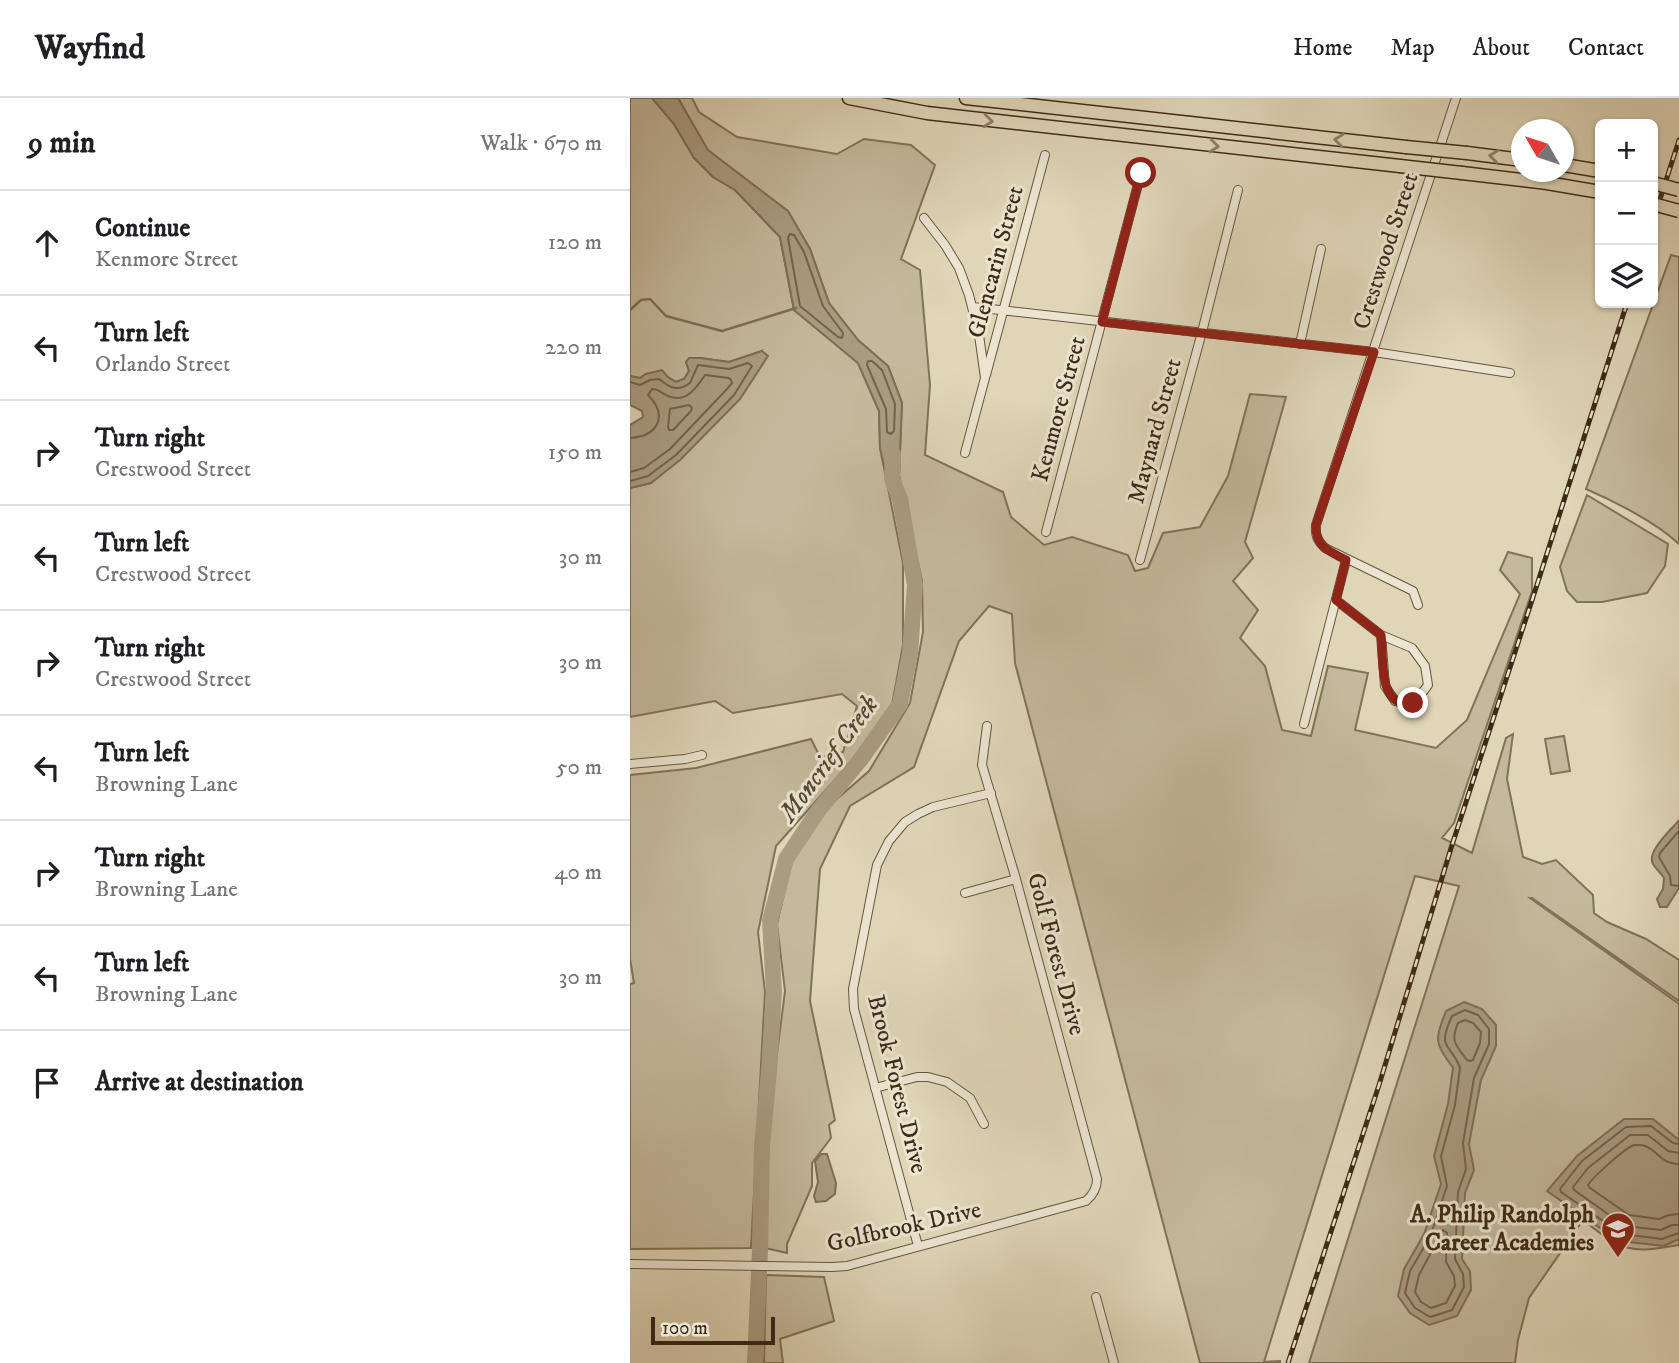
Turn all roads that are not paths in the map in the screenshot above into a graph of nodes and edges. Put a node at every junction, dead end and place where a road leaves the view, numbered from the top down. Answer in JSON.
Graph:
{"nodes":[{"id":1,"x":849,"y":98,"type":"edge"},
{"id":2,"x":966,"y":98,"type":"edge"},
{"id":3,"x":1456,"y":98,"type":"edge"},
{"id":4,"x":1045,"y":155,"type":"dead end"},
{"id":5,"x":1511,"y":159,"type":"edge"},
{"id":6,"x":1574,"y":167,"type":"edge"},
{"id":7,"x":1595,"y":170,"type":"edge"},
{"id":8,"x":1141,"y":173,"type":"dead end"},
{"id":9,"x":1658,"y":184,"type":"edge"},
{"id":10,"x":1238,"y":190,"type":"dead end"},
{"id":11,"x":1679,"y":190,"type":"edge"},
{"id":12,"x":1595,"y":191,"type":"edge"},
{"id":13,"x":1658,"y":205,"type":"edge"},
{"id":14,"x":1679,"y":211,"type":"edge"},
{"id":15,"x":924,"y":218,"type":"dead end"},
{"id":16,"x":1321,"y":249,"type":"dead end"},
{"id":17,"x":973,"y":307,"type":"junction"},
{"id":18,"x":1004,"y":310,"type":"junction"},
{"id":19,"x":1102,"y":322,"type":"junction"},
{"id":20,"x":1202,"y":332,"type":"junction"},
{"id":21,"x":1300,"y":344,"type":"junction"},
{"id":22,"x":1374,"y":352,"type":"junction"},
{"id":23,"x":1510,"y":373,"type":"dead end"},
{"id":24,"x":985,"y":378,"type":"junction"},
{"id":25,"x":965,"y":453,"type":"dead end"},
{"id":26,"x":1046,"y":532,"type":"dead end"},
{"id":27,"x":1140,"y":560,"type":"dead end"},
{"id":28,"x":1346,"y":560,"type":"junction"},
{"id":29,"x":1336,"y":600,"type":"junction"},
{"id":30,"x":1418,"y":604,"type":"dead end"},
{"id":31,"x":1381,"y":635,"type":"junction"},
{"id":32,"x":1304,"y":724,"type":"dead end"},
{"id":33,"x":987,"y":726,"type":"dead end"},
{"id":34,"x":702,"y":755,"type":"dead end"},
{"id":35,"x":630,"y":764,"type":"edge"},
{"id":36,"x":991,"y":793,"type":"junction"},
{"id":37,"x":1016,"y":879,"type":"junction"},
{"id":38,"x":965,"y":893,"type":"dead end"},
{"id":39,"x":874,"y":1088,"type":"junction"},
{"id":40,"x":985,"y":1124,"type":"dead end"},
{"id":41,"x":1095,"y":1191,"type":"joint"},
{"id":42,"x":918,"y":1246,"type":"junction"},
{"id":43,"x":630,"y":1264,"type":"edge"},
{"id":44,"x":1096,"y":1297,"type":"dead end"},
{"id":45,"x":1114,"y":1363,"type":"edge"}],
"edges":[{"from":1,"to":12,"type":"highway","one_way":true,"bridge":true},
{"from":5,"to":2,"type":"highway","one_way":true,"bridge":true},
{"from":3,"to":22,"type":"street","name":"Crestwood Street"},
{"from":4,"to":18,"type":"street","name":"Glencarin Street"},
{"from":6,"to":7,"type":"highway"},
{"from":8,"to":19,"type":"street","name":"Kenmore Street"},
{"from":9,"to":11,"type":"highway","bridge":true},
{"from":10,"to":20,"type":"street","name":"Maynard Street"},
{"from":13,"to":14,"type":"highway","bridge":true},
{"from":15,"to":17,"type":"street"},
{"from":16,"to":21,"type":"street"},
{"from":17,"to":18,"type":"street"},
{"from":17,"to":24,"type":"street"},
{"from":18,"to":19,"type":"street"},
{"from":18,"to":24,"type":"street","name":"Glencarin Street"},
{"from":19,"to":20,"type":"street"},
{"from":19,"to":26,"type":"street","name":"Kenmore Street"},
{"from":20,"to":21,"type":"street"},
{"from":20,"to":27,"type":"street","name":"Maynard Street"},
{"from":21,"to":22,"type":"street"},
{"from":22,"to":23,"type":"street"},
{"from":22,"to":28,"type":"street","name":"Crestwood Street"},
{"from":24,"to":25,"type":"street","name":"Glencarin Street"},
{"from":28,"to":29,"type":"street"},
{"from":28,"to":30,"type":"street","name":"Crestwood Street"},
{"from":29,"to":31,"type":"street"},
{"from":29,"to":32,"type":"street"},
{"from":31,"to":31,"type":"street"},
{"from":33,"to":36,"type":"street","name":"Golf Forest Drive"},
{"from":34,"to":35,"type":"street"},
{"from":36,"to":37,"type":"street","name":"Golf Forest Drive"},
{"from":36,"to":39,"type":"street","name":"Brook Forest Drive"},
{"from":37,"to":38,"type":"street"},
{"from":37,"to":41,"type":"street","name":"Golf Forest Drive"},
{"from":39,"to":40,"type":"street"},
{"from":39,"to":42,"type":"street","name":"Brook Forest Drive"},
{"from":41,"to":42,"type":"street","name":"Golfbrook Drive"},
{"from":42,"to":43,"type":"street","name":"Golfbrook Drive"},
{"from":44,"to":45,"type":"street"}]}
